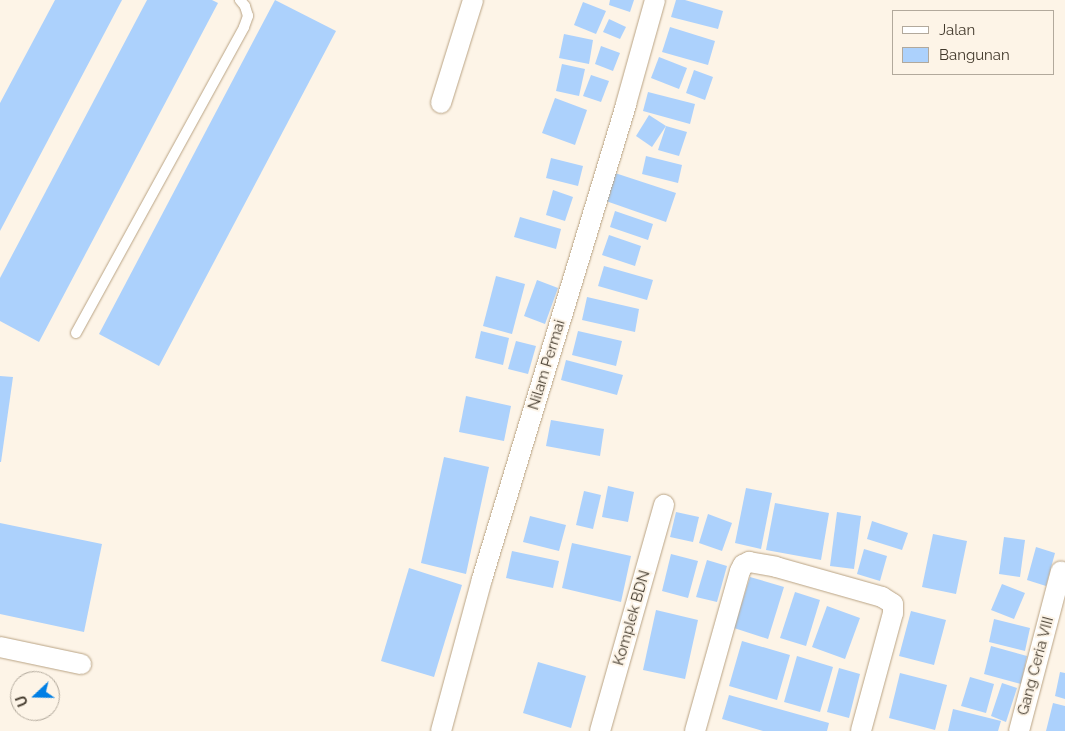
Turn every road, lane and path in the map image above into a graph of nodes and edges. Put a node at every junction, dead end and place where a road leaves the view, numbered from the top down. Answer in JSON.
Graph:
{"nodes":[{"id":1,"x":240,"y":0,"type":"edge"},
{"id":2,"x":473,"y":0,"type":"edge"},
{"id":3,"x":655,"y":0,"type":"edge"},
{"id":4,"x":441,"y":103,"type":"dead end"},
{"id":5,"x":76,"y":333,"type":"dead end"},
{"id":6,"x":664,"y":505,"type":"dead end"},
{"id":7,"x":1061,"y":571,"type":"dead end"},
{"id":8,"x":0,"y":648,"type":"edge"},
{"id":9,"x":81,"y":664,"type":"dead end"},
{"id":10,"x":441,"y":731,"type":"edge"},
{"id":11,"x":600,"y":731,"type":"edge"},
{"id":12,"x":695,"y":731,"type":"edge"},
{"id":13,"x":861,"y":731,"type":"edge"},
{"id":14,"x":1019,"y":731,"type":"edge"}],
"edges":[{"from":1,"to":5,"type":"lane"},
{"from":2,"to":4,"type":"street"},
{"from":3,"to":10,"type":"street","name":"Nilam Permai"},
{"from":6,"to":11,"type":"street","name":"Komplek BDN"},
{"from":7,"to":14,"type":"street","name":"Gang Ceria VIII"},
{"from":8,"to":9,"type":"street"},
{"from":12,"to":13,"type":"street"}]}
